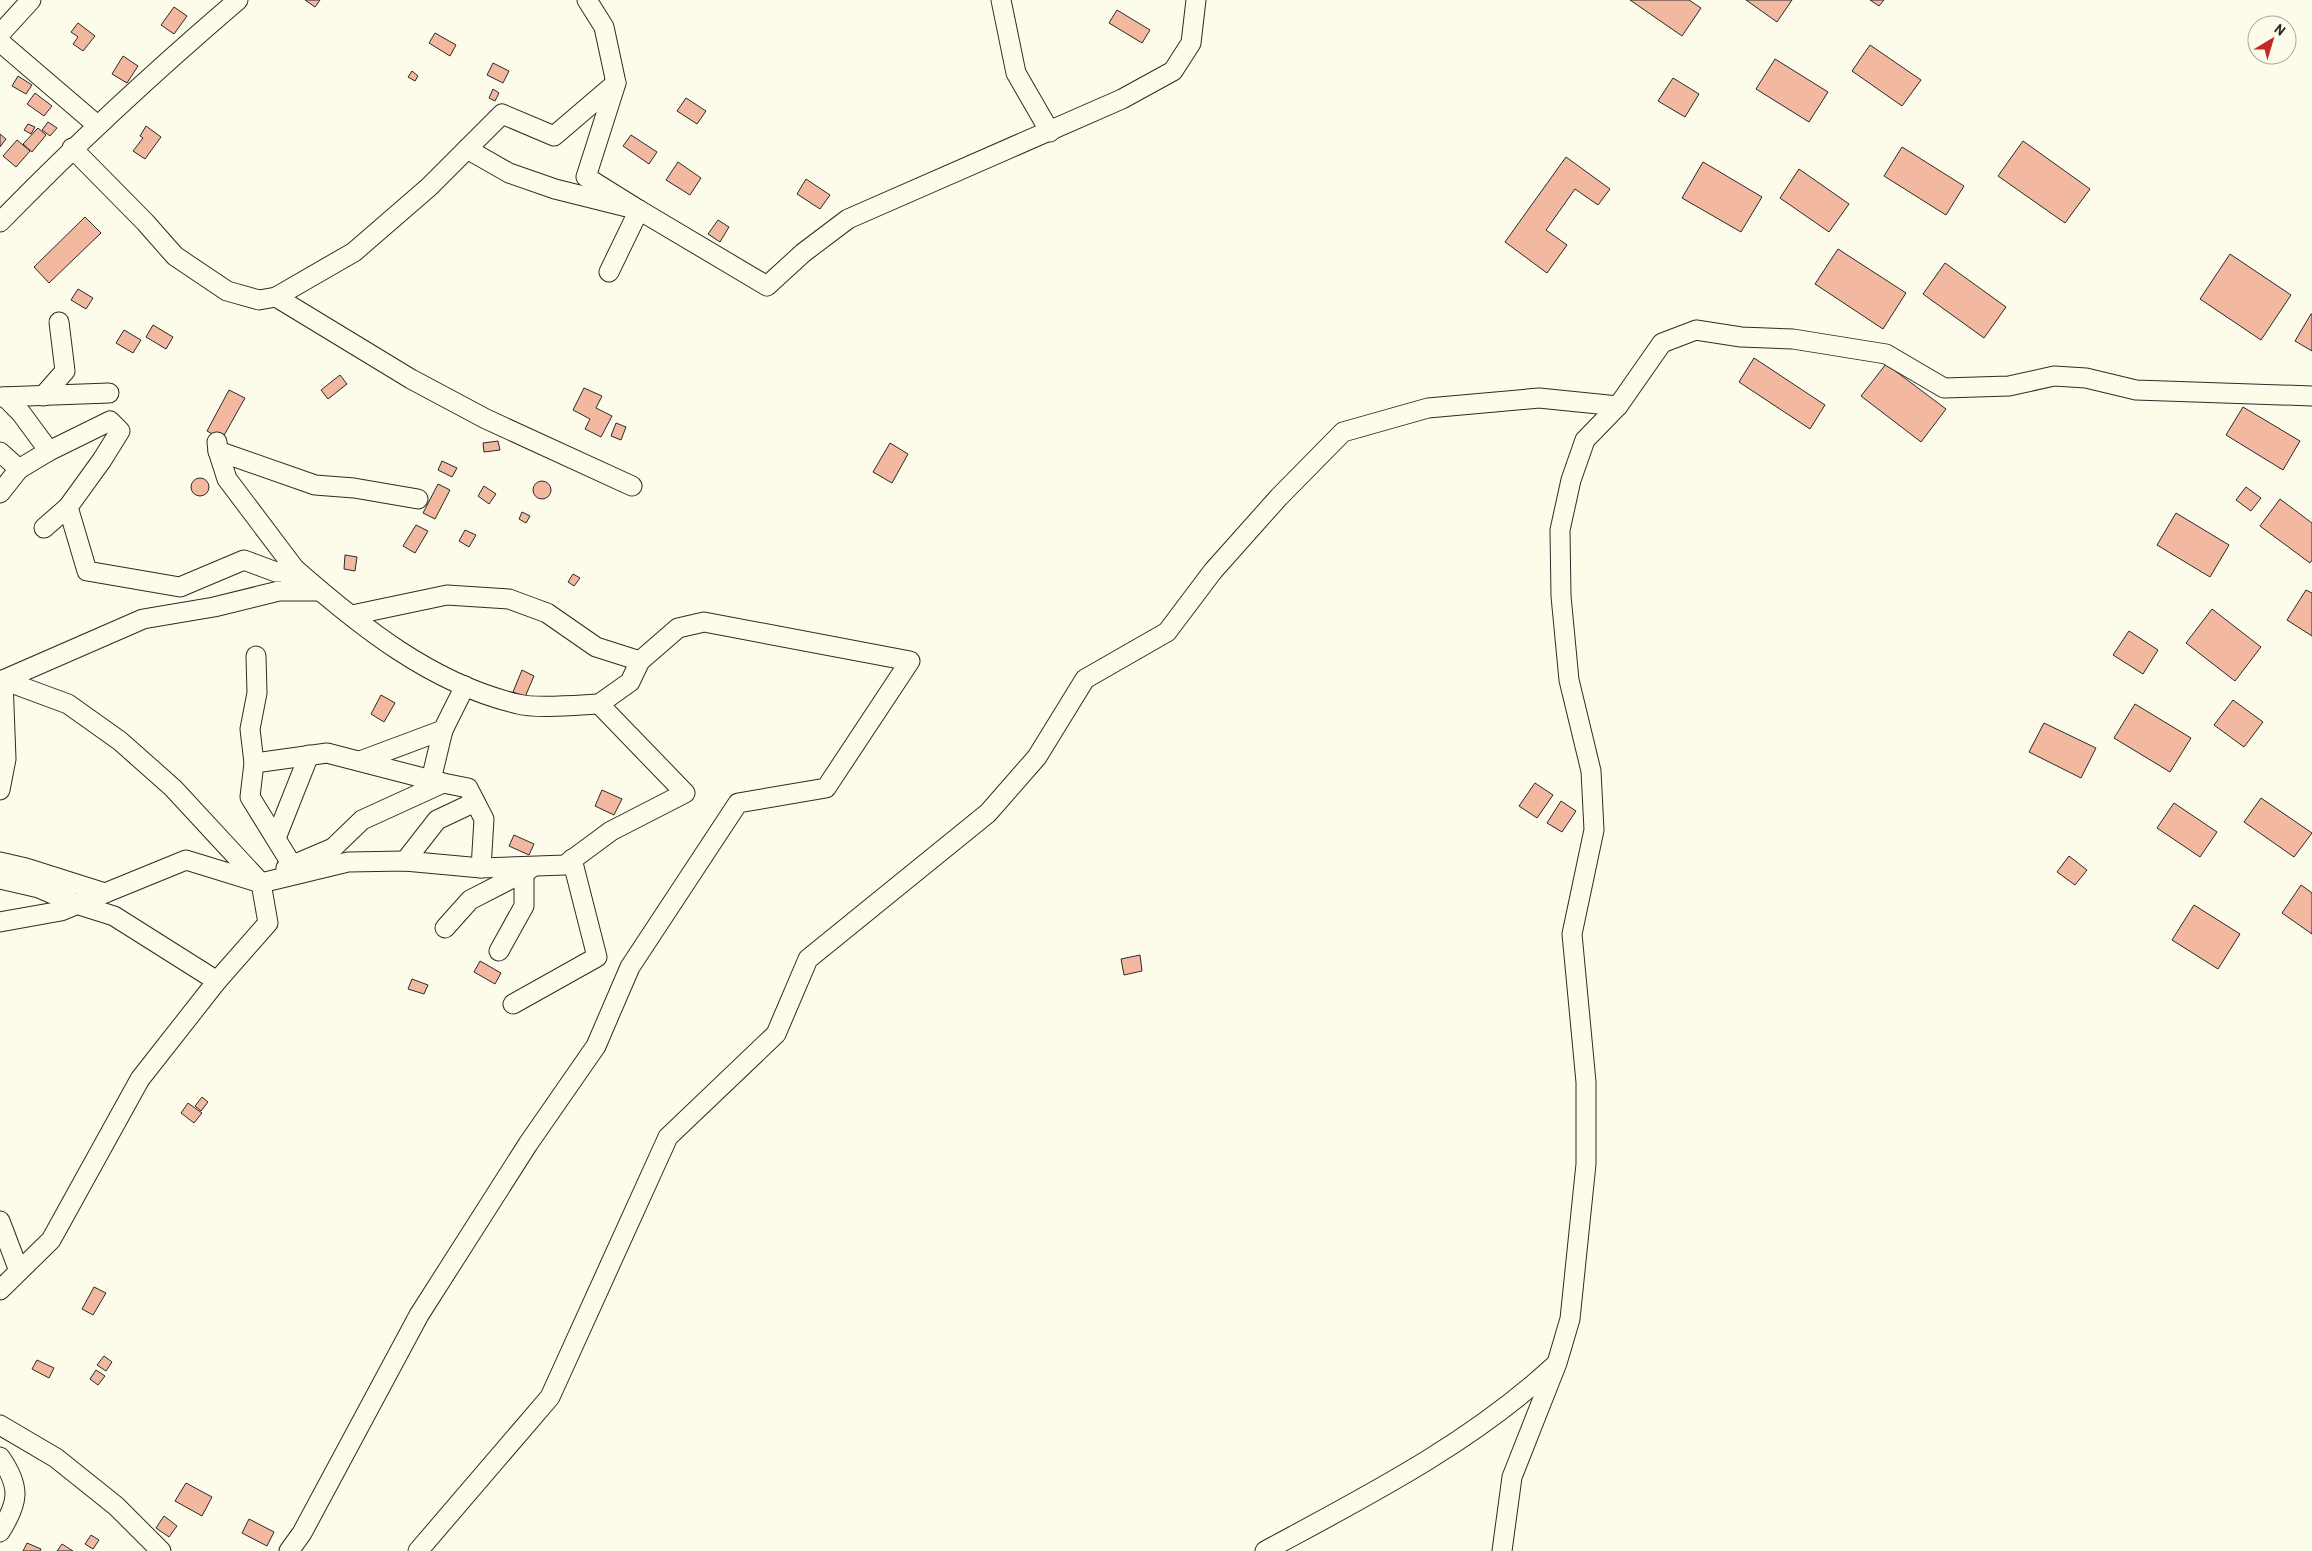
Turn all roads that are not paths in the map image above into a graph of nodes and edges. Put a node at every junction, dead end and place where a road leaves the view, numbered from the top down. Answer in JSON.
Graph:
{"nodes":[{"id":1,"x":31,"y":0,"type":"edge"},
{"id":2,"x":238,"y":0,"type":"edge"},
{"id":3,"x":587,"y":0,"type":"edge"},
{"id":4,"x":1001,"y":0,"type":"edge"},
{"id":5,"x":1196,"y":0,"type":"edge"},
{"id":6,"x":0,"y":34,"type":"edge"},
{"id":7,"x":0,"y":42,"type":"edge"},
{"id":8,"x":616,"y":83,"type":"junction"},
{"id":9,"x":97,"y":125,"type":"junction"},
{"id":10,"x":1050,"y":132,"type":"junction"},
{"id":11,"x":72,"y":148,"type":"junction"},
{"id":12,"x":467,"y":149,"type":"junction"},
{"id":13,"x":639,"y":210,"type":"junction"},
{"id":14,"x":0,"y":222,"type":"edge"},
{"id":15,"x":609,"y":272,"type":"dead end"},
{"id":16,"x":276,"y":297,"type":"junction"},
{"id":17,"x":58,"y":322,"type":"dead end"},
{"id":18,"x":109,"y":393,"type":"dead end"},
{"id":19,"x":43,"y":396,"type":"junction"},
{"id":20,"x":2312,"y":396,"type":"edge"},
{"id":21,"x":3,"y":397,"type":"edge"},
{"id":22,"x":1618,"y":406,"type":"junction"},
{"id":23,"x":49,"y":451,"type":"junction"},
{"id":24,"x":0,"y":452,"type":"edge"},
{"id":25,"x":19,"y":469,"type":"junction"},
{"id":26,"x":632,"y":486,"type":"dead end"},
{"id":27,"x":0,"y":493,"type":"edge"},
{"id":28,"x":418,"y":499,"type":"dead end"},
{"id":29,"x":68,"y":507,"type":"junction"},
{"id":30,"x":44,"y":528,"type":"dead end"},
{"id":31,"x":295,"y":569,"type":"junction"},
{"id":32,"x":279,"y":591,"type":"junction"},
{"id":33,"x":320,"y":591,"type":"junction"},
{"id":34,"x":352,"y":615,"type":"junction"},
{"id":35,"x":256,"y":656,"type":"dead end"},
{"id":36,"x":640,"y":661,"type":"junction"},
{"id":37,"x":3,"y":680,"type":"junction"},
{"id":38,"x":465,"y":686,"type":"junction"},
{"id":39,"x":599,"y":704,"type":"junction"},
{"id":40,"x":443,"y":730,"type":"junction"},
{"id":41,"x":309,"y":755,"type":"junction"},
{"id":42,"x":360,"y":761,"type":"junction"},
{"id":43,"x":254,"y":763,"type":"junction"},
{"id":44,"x":437,"y":782,"type":"junction"},
{"id":45,"x":0,"y":790,"type":"edge"},
{"id":46,"x":475,"y":802,"type":"junction"},
{"id":47,"x":276,"y":838,"type":"junction"},
{"id":48,"x":572,"y":859,"type":"junction"},
{"id":49,"x":405,"y":861,"type":"junction"},
{"id":50,"x":0,"y":862,"type":"edge"},
{"id":51,"x":292,"y":866,"type":"junction"},
{"id":52,"x":481,"y":868,"type":"junction"},
{"id":53,"x":531,"y":869,"type":"junction"},
{"id":54,"x":0,"y":879,"type":"edge"},
{"id":55,"x":261,"y":883,"type":"junction"},
{"id":56,"x":105,"y":893,"type":"junction"},
{"id":57,"x":76,"y":904,"type":"junction"},
{"id":58,"x":0,"y":922,"type":"edge"},
{"id":59,"x":445,"y":928,"type":"dead end"},
{"id":60,"x":499,"y":951,"type":"dead end"},
{"id":61,"x":217,"y":981,"type":"junction"},
{"id":62,"x":513,"y":1004,"type":"dead end"},
{"id":63,"x":0,"y":1221,"type":"edge"},
{"id":64,"x":19,"y":1271,"type":"junction"},
{"id":65,"x":0,"y":1290,"type":"edge"},
{"id":66,"x":1557,"y":1363,"type":"junction"},
{"id":67,"x":0,"y":1425,"type":"edge"},
{"id":68,"x":0,"y":1457,"type":"edge"},
{"id":69,"x":0,"y":1532,"type":"edge"},
{"id":70,"x":161,"y":1551,"type":"edge"},
{"id":71,"x":289,"y":1551,"type":"edge"},
{"id":72,"x":418,"y":1551,"type":"edge"},
{"id":73,"x":1265,"y":1551,"type":"edge"},
{"id":74,"x":1502,"y":1551,"type":"edge"}],
"edges":[{"from":1,"to":6,"type":"street"},
{"from":2,"to":9,"type":"street"},
{"from":3,"to":8,"type":"street"},
{"from":4,"to":10,"type":"street"},
{"from":5,"to":10,"type":"street"},
{"from":7,"to":9,"type":"street"},
{"from":8,"to":12,"type":"street"},
{"from":8,"to":13,"type":"street"},
{"from":9,"to":11,"type":"street"},
{"from":10,"to":13,"type":"street"},
{"from":11,"to":14,"type":"street"},
{"from":11,"to":16,"type":"street"},
{"from":12,"to":13,"type":"street"},
{"from":12,"to":16,"type":"street"},
{"from":13,"to":15,"type":"street"},
{"from":16,"to":26,"type":"street"},
{"from":17,"to":19,"type":"street"},
{"from":18,"to":19,"type":"street"},
{"from":19,"to":21,"type":"street"},
{"from":20,"to":22,"type":"street"},
{"from":21,"to":23,"type":"street"},
{"from":22,"to":66,"type":"street"},
{"from":22,"to":72,"type":"street"},
{"from":23,"to":25,"type":"street"},
{"from":23,"to":29,"type":"street"},
{"from":24,"to":25,"type":"street"},
{"from":25,"to":27,"type":"street"},
{"from":28,"to":31,"type":"street"},
{"from":29,"to":30,"type":"street"},
{"from":29,"to":31,"type":"street"},
{"from":31,"to":32,"type":"street"},
{"from":31,"to":33,"type":"street"},
{"from":32,"to":33,"type":"street"},
{"from":32,"to":37,"type":"street"},
{"from":33,"to":34,"type":"street"},
{"from":34,"to":36,"type":"street"},
{"from":34,"to":38,"type":"street"},
{"from":35,"to":43,"type":"street"},
{"from":36,"to":39,"type":"street"},
{"from":36,"to":71,"type":"street"},
{"from":37,"to":45,"type":"street"},
{"from":37,"to":55,"type":"street"},
{"from":38,"to":39,"type":"street"},
{"from":38,"to":40,"type":"street"},
{"from":39,"to":48,"type":"street"},
{"from":40,"to":42,"type":"street"},
{"from":40,"to":44,"type":"street"},
{"from":41,"to":42,"type":"street"},
{"from":41,"to":43,"type":"street"},
{"from":41,"to":47,"type":"street"},
{"from":42,"to":44,"type":"street"},
{"from":43,"to":47,"type":"street"},
{"from":44,"to":46,"type":"street"},
{"from":44,"to":51,"type":"street"},
{"from":46,"to":49,"type":"street"},
{"from":46,"to":52,"type":"street"},
{"from":47,"to":51,"type":"street"},
{"from":48,"to":53,"type":"street"},
{"from":48,"to":62,"type":"street"},
{"from":49,"to":52,"type":"street"},
{"from":49,"to":55,"type":"street"},
{"from":50,"to":56,"type":"street"},
{"from":51,"to":55,"type":"street"},
{"from":52,"to":53,"type":"street"},
{"from":53,"to":59,"type":"street"},
{"from":53,"to":60,"type":"street"},
{"from":54,"to":57,"type":"street"},
{"from":55,"to":56,"type":"street"},
{"from":55,"to":61,"type":"street"},
{"from":56,"to":57,"type":"street"},
{"from":57,"to":58,"type":"street"},
{"from":57,"to":61,"type":"street"},
{"from":61,"to":64,"type":"street"},
{"from":63,"to":64,"type":"street"},
{"from":64,"to":65,"type":"street"},
{"from":66,"to":73,"type":"street"},
{"from":66,"to":74,"type":"street"},
{"from":67,"to":70,"type":"street"},
{"from":68,"to":69,"type":"street"}]}
